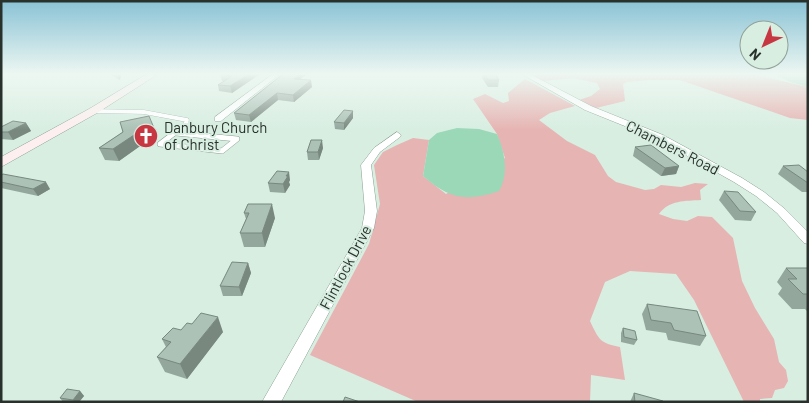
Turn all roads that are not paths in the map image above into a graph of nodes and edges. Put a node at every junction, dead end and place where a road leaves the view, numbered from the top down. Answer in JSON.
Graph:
{"nodes":[{"id":1,"x":123,"y":93,"type":"edge"},
{"id":2,"x":252,"y":93,"type":"edge"},
{"id":3,"x":560,"y":93,"type":"edge"},
{"id":4,"x":93,"y":111,"type":"junction"},
{"id":5,"x":218,"y":119,"type":"dead end"},
{"id":6,"x":176,"y":133,"type":"junction"},
{"id":7,"x":397,"y":135,"type":"dead end"},
{"id":8,"x":1,"y":163,"type":"edge"},
{"id":9,"x":808,"y":240,"type":"edge"},
{"id":10,"x":271,"y":402,"type":"edge"}],
"edges":[{"from":1,"to":4,"type":"main road"},
{"from":2,"to":5,"type":"street"},
{"from":3,"to":9,"type":"street","name":"Chambers Road"},
{"from":4,"to":6,"type":"lane"},
{"from":4,"to":8,"type":"main road"},
{"from":6,"to":6,"type":"lane"},
{"from":7,"to":10,"type":"street","name":"Flintlock Drive"}]}
